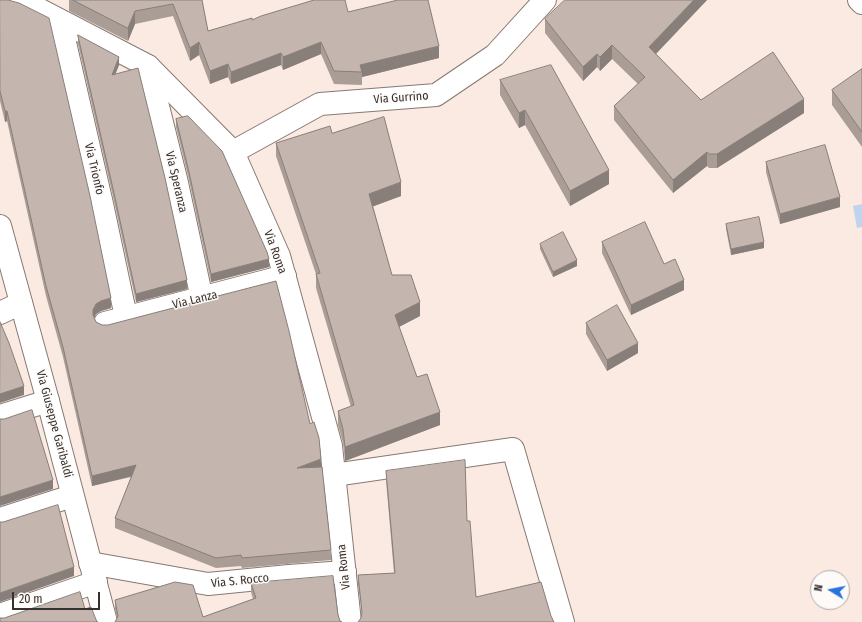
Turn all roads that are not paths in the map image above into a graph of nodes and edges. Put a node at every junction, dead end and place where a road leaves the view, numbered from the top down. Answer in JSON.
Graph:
{"nodes":[{"id":1,"x":20,"y":0,"type":"edge"},
{"id":2,"x":545,"y":0,"type":"edge"},
{"id":3,"x":859,"y":0,"type":"edge"},
{"id":4,"x":862,"y":3,"type":"edge"},
{"id":5,"x":60,"y":21,"type":"junction"},
{"id":6,"x":148,"y":66,"type":"junction"},
{"id":7,"x":233,"y":152,"type":"junction"},
{"id":8,"x":0,"y":226,"type":"edge"},
{"id":9,"x":285,"y":276,"type":"junction"},
{"id":10,"x":202,"y":299,"type":"junction"},
{"id":11,"x":21,"y":303,"type":"junction"},
{"id":12,"x":0,"y":313,"type":"edge"},
{"id":13,"x":126,"y":318,"type":"junction"},
{"id":14,"x":105,"y":323,"type":"edge"},
{"id":15,"x":48,"y":401,"type":"junction"},
{"id":16,"x":0,"y":416,"type":"edge"},
{"id":17,"x":334,"y":475,"type":"junction"},
{"id":18,"x":72,"y":496,"type":"junction"},
{"id":19,"x":0,"y":519,"type":"edge"},
{"id":20,"x":345,"y":572,"type":"junction"},
{"id":21,"x":93,"y":573,"type":"junction"},
{"id":22,"x":0,"y":615,"type":"edge"},
{"id":23,"x":106,"y":622,"type":"edge"},
{"id":24,"x":350,"y":622,"type":"edge"},
{"id":25,"x":563,"y":622,"type":"edge"}],
"edges":[{"from":1,"to":5,"type":"street","name":"Via Roma"},
{"from":2,"to":7,"type":"street","name":"Via Gurrino"},
{"from":3,"to":4,"type":"street"},
{"from":5,"to":6,"type":"street","name":"Via Roma"},
{"from":5,"to":13,"type":"street","name":"Via Trionfo"},
{"from":6,"to":7,"type":"street","name":"Via Roma"},
{"from":6,"to":10,"type":"street","name":"Via Speranza"},
{"from":7,"to":9,"type":"street","name":"Via Roma"},
{"from":8,"to":11,"type":"street","name":"Via Giuseppe Garibaldi"},
{"from":9,"to":10,"type":"street","name":"Via Lanza"},
{"from":9,"to":17,"type":"street","name":"Via Roma"},
{"from":10,"to":13,"type":"street","name":"Via Lanza"},
{"from":11,"to":12,"type":"street"},
{"from":11,"to":15,"type":"street","name":"Via Giuseppe Garibaldi"},
{"from":13,"to":14,"type":"street","name":"Via Lanza"},
{"from":15,"to":16,"type":"street"},
{"from":15,"to":18,"type":"street","name":"Via Giuseppe Garibaldi"},
{"from":17,"to":20,"type":"street","name":"Via Roma"},
{"from":17,"to":25,"type":"street"},
{"from":18,"to":19,"type":"street"},
{"from":18,"to":21,"type":"street","name":"Via Giuseppe Garibaldi"},
{"from":20,"to":21,"type":"street","name":"Via S. Rocco"},
{"from":20,"to":24,"type":"street","name":"Via Roma"},
{"from":21,"to":22,"type":"street"},
{"from":21,"to":23,"type":"street","name":"Via Giuseppe Garibaldi"}]}
